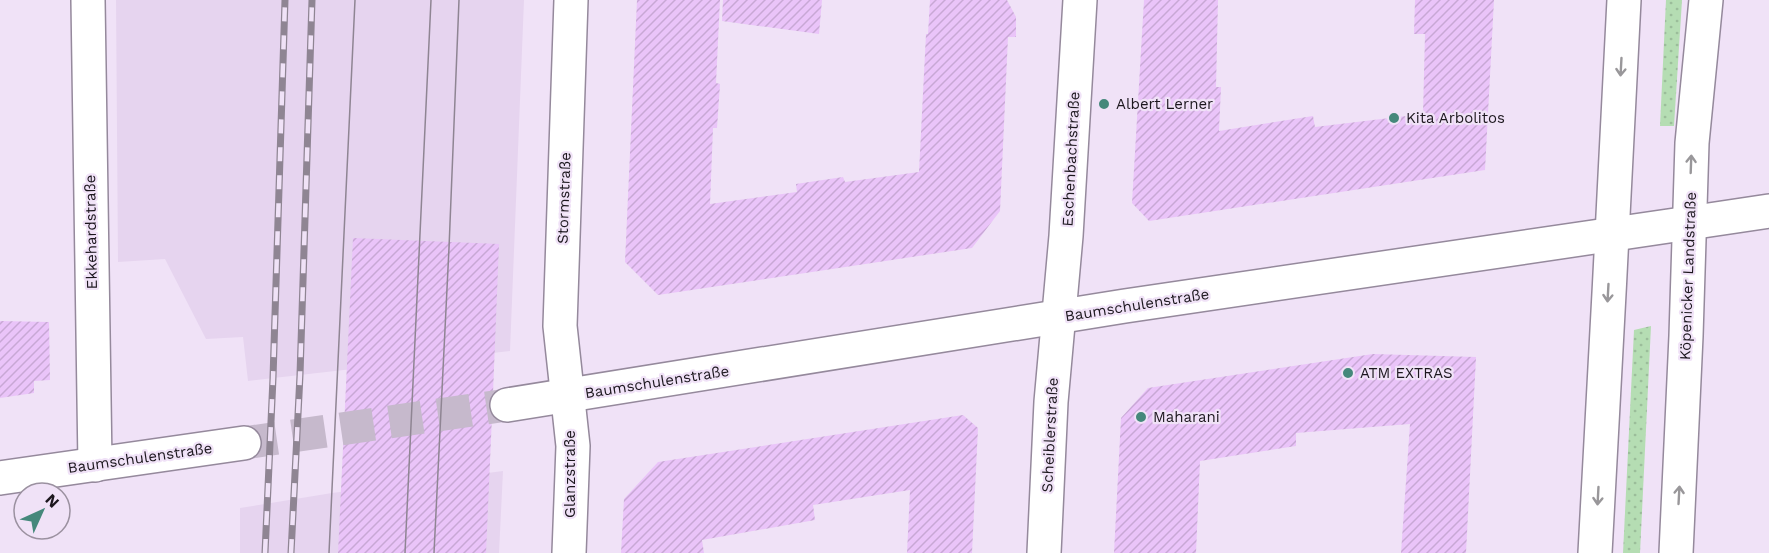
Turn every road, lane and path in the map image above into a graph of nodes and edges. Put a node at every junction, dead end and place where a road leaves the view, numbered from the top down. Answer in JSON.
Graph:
{"nodes":[{"id":1,"x":88,"y":0,"type":"edge"},
{"id":2,"x":571,"y":0,"type":"edge"},
{"id":3,"x":1080,"y":0,"type":"edge"},
{"id":4,"x":1624,"y":0,"type":"edge"},
{"id":5,"x":1706,"y":0,"type":"edge"},
{"id":6,"x":1769,"y":211,"type":"edge"},
{"id":7,"x":1689,"y":223,"type":"junction"},
{"id":8,"x":1611,"y":234,"type":"junction"},
{"id":9,"x":1059,"y":317,"type":"junction"},
{"id":10,"x":567,"y":396,"type":"junction"},
{"id":11,"x":507,"y":405,"type":"tunnel mouth"},
{"id":12,"x":244,"y":443,"type":"tunnel mouth"},
{"id":13,"x":95,"y":465,"type":"junction"},
{"id":14,"x":0,"y":478,"type":"edge"},
{"id":15,"x":569,"y":553,"type":"edge"},
{"id":16,"x":1044,"y":553,"type":"edge"},
{"id":17,"x":1595,"y":553,"type":"edge"},
{"id":18,"x":1676,"y":553,"type":"edge"}],
"edges":[{"from":1,"to":13,"type":"main road","name":"Ekkehardstraße"},
{"from":2,"to":10,"type":"main road","name":"Stormstraße"},
{"from":3,"to":9,"type":"main road","name":"Eschenbachstraße"},
{"from":4,"to":8,"type":"main road","one_way":true},
{"from":7,"to":5,"type":"main road","name":"Köpenicker Landstraße","one_way":true},
{"from":6,"to":7,"type":"main road","name":"Baumschulenstraße"},
{"from":7,"to":8,"type":"main road","name":"Baumschulenstraße"},
{"from":18,"to":7,"type":"main road","name":"Köpenicker Landstraße","one_way":true},
{"from":8,"to":9,"type":"main road","name":"Baumschulenstraße"},
{"from":8,"to":17,"type":"main road","one_way":true},
{"from":9,"to":10,"type":"main road","name":"Baumschulenstraße"},
{"from":9,"to":16,"type":"main road","name":"Scheiblerstraße"},
{"from":10,"to":11,"type":"main road","name":"Baumschulenstraße"},
{"from":10,"to":15,"type":"main road","name":"Glanzstraße"},
{"from":12,"to":13,"type":"main road","name":"Baumschulenstraße"},
{"from":13,"to":14,"type":"main road","name":"Baumschulenstraße"}]}
